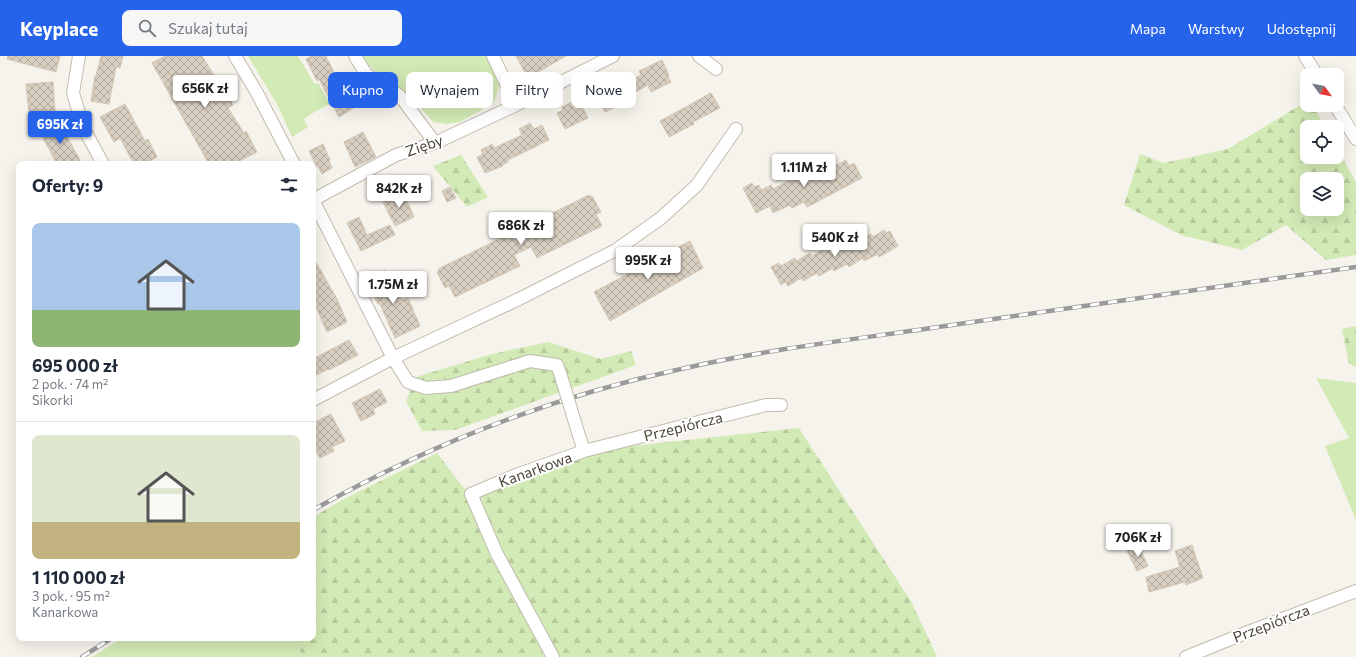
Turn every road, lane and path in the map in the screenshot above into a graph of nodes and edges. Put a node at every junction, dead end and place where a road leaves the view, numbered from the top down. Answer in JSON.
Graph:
{"nodes":[{"id":1,"x":79,"y":56,"type":"edge"},
{"id":2,"x":235,"y":56,"type":"edge"},
{"id":3,"x":355,"y":56,"type":"edge"},
{"id":4,"x":493,"y":56,"type":"edge"},
{"id":5,"x":613,"y":56,"type":"edge"},
{"id":6,"x":699,"y":56,"type":"edge"},
{"id":7,"x":1305,"y":56,"type":"edge"},
{"id":8,"x":1313,"y":68,"type":"edge"},
{"id":9,"x":716,"y":69,"type":"dead end"},
{"id":10,"x":501,"y":73,"type":"edge"},
{"id":11,"x":563,"y":81,"type":"edge"},
{"id":12,"x":510,"y":108,"type":"edge"},
{"id":13,"x":1339,"y":112,"type":"edge"},
{"id":14,"x":736,"y":129,"type":"dead end"},
{"id":15,"x":1356,"y":139,"type":"edge"},
{"id":16,"x":435,"y":143,"type":"junction"},
{"id":17,"x":101,"y":161,"type":"edge"},
{"id":18,"x":292,"y":161,"type":"edge"},
{"id":19,"x":316,"y":198,"type":"edge"},
{"id":20,"x":316,"y":206,"type":"edge"},
{"id":21,"x":393,"y":358,"type":"junction"},
{"id":22,"x":316,"y":398,"type":"edge"},
{"id":23,"x":781,"y":405,"type":"dead end"},
{"id":24,"x":584,"y":450,"type":"junction"},
{"id":25,"x":1356,"y":591,"type":"edge"},
{"id":26,"x":553,"y":657,"type":"edge"},
{"id":27,"x":1186,"y":657,"type":"edge"}],
"edges":[{"from":1,"to":17,"type":"street"},
{"from":2,"to":18,"type":"street"},
{"from":3,"to":16,"type":"street"},
{"from":4,"to":10,"type":"street"},
{"from":5,"to":11,"type":"street","name":"Zięby"},
{"from":6,"to":9,"type":"street"},
{"from":7,"to":8,"type":"street"},
{"from":12,"to":16,"type":"street","name":"Zięby"},
{"from":13,"to":15,"type":"street"},
{"from":14,"to":21,"type":"street"},
{"from":16,"to":19,"type":"street","name":"Zięby"},
{"from":20,"to":21,"type":"street","name":"Kanarkowa"},
{"from":21,"to":22,"type":"street"},
{"from":21,"to":24,"type":"street","name":"Kanarkowa","bridge":true},
{"from":23,"to":24,"type":"street","name":"Przepiórcza"},
{"from":24,"to":26,"type":"street","name":"Kanarkowa"},
{"from":25,"to":27,"type":"street","name":"Przepiórcza"}]}
